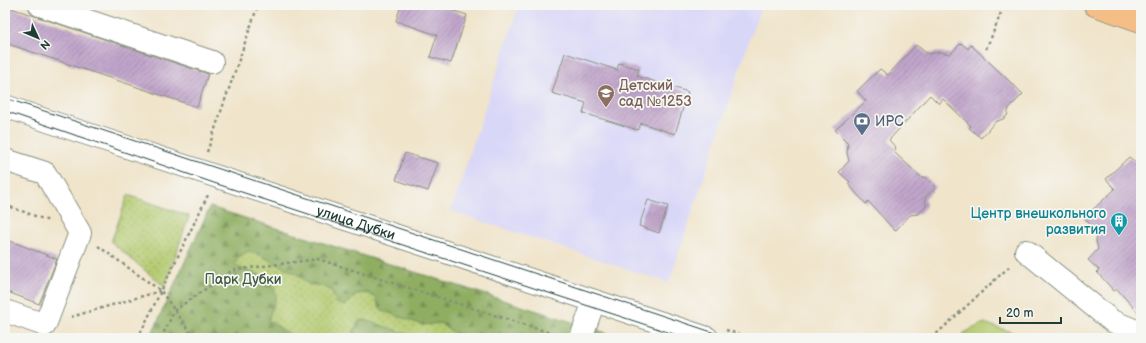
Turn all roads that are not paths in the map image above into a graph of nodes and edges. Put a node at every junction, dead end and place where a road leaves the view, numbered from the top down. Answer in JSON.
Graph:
{"nodes":[{"id":1,"x":40,"y":5,"type":"edge"},
{"id":2,"x":1094,"y":5,"type":"edge"},
{"id":3,"x":1141,"y":21,"type":"edge"},
{"id":4,"x":212,"y":62,"type":"dead end"},
{"id":5,"x":5,"y":106,"type":"edge"},
{"id":6,"x":5,"y":160,"type":"edge"},
{"id":7,"x":1026,"y":251,"type":"road end"},
{"id":8,"x":594,"y":301,"type":"junction"},
{"id":9,"x":5,"y":310,"type":"edge"},
{"id":10,"x":1141,"y":333,"type":"edge"},
{"id":11,"x":581,"y":338,"type":"edge"},
{"id":12,"x":707,"y":338,"type":"edge"}],
"edges":[{"from":1,"to":4,"type":"street"},
{"from":2,"to":3,"type":"main road"},
{"from":5,"to":8,"type":"street","name":"улица Дубки"},
{"from":6,"to":9,"type":"street"},
{"from":7,"to":10,"type":"street"},
{"from":8,"to":11,"type":"street"},
{"from":8,"to":12,"type":"street","name":"улица Дубки"}]}
